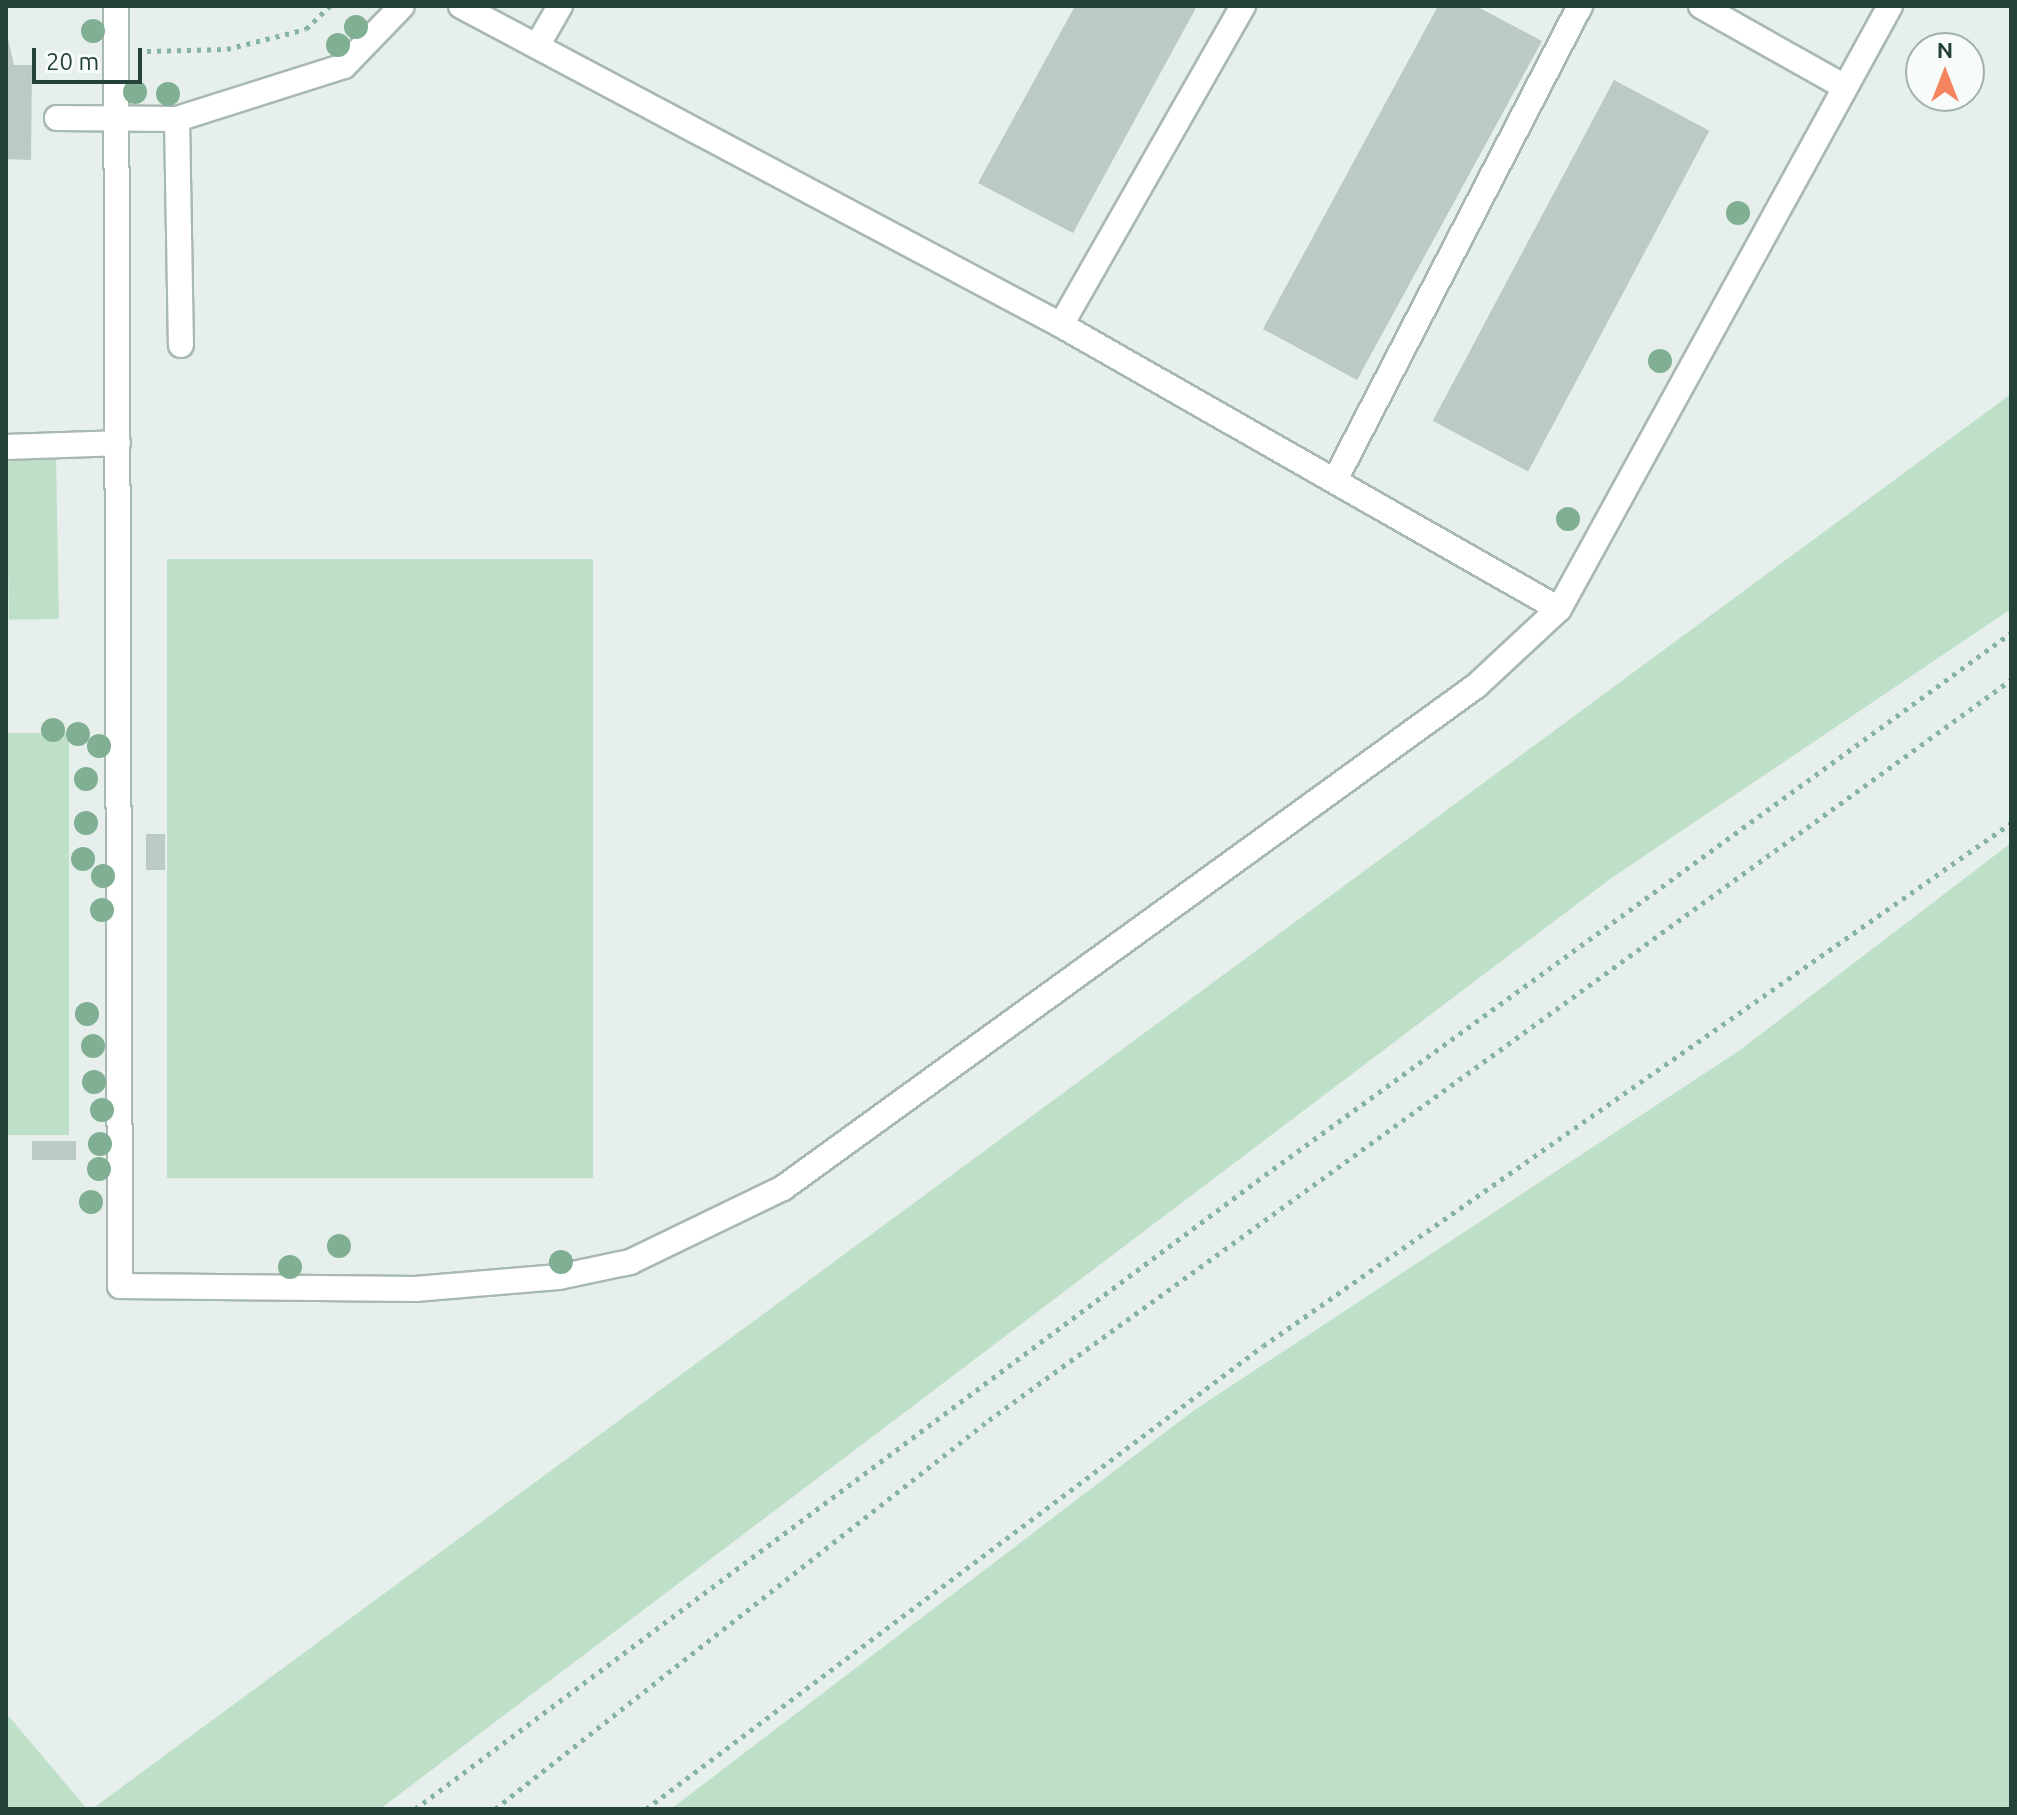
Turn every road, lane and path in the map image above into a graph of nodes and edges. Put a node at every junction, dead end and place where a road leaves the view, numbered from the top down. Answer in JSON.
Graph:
{"nodes":[{"id":1,"x":116,"y":6,"type":"edge"},
{"id":2,"x":330,"y":6,"type":"edge"},
{"id":3,"x":461,"y":6,"type":"edge"},
{"id":4,"x":560,"y":6,"type":"edge"},
{"id":5,"x":1243,"y":6,"type":"edge"},
{"id":6,"x":1580,"y":6,"type":"edge"},
{"id":7,"x":1701,"y":6,"type":"edge"},
{"id":8,"x":1890,"y":6,"type":"edge"},
{"id":9,"x":397,"y":7,"type":"edge"},
{"id":10,"x":537,"y":46,"type":"junction"},
{"id":11,"x":116,"y":51,"type":"junction"},
{"id":12,"x":1841,"y":85,"type":"junction"},
{"id":13,"x":57,"y":118,"type":"dead end"},
{"id":14,"x":116,"y":118,"type":"junction"},
{"id":15,"x":177,"y":119,"type":"junction"},
{"id":16,"x":1061,"y":325,"type":"junction"},
{"id":17,"x":181,"y":345,"type":"dead end"},
{"id":18,"x":118,"y":443,"type":"junction"},
{"id":19,"x":6,"y":447,"type":"edge"},
{"id":20,"x":1335,"y":480,"type":"junction"},
{"id":21,"x":1559,"y":609,"type":"junction"},
{"id":22,"x":2011,"y":633,"type":"edge"},
{"id":23,"x":2011,"y":680,"type":"edge"},
{"id":24,"x":2011,"y":823,"type":"edge"},
{"id":25,"x":415,"y":1809,"type":"edge"},
{"id":26,"x":495,"y":1809,"type":"edge"},
{"id":27,"x":646,"y":1809,"type":"edge"}],
"edges":[{"from":1,"to":11,"type":"street"},
{"from":2,"to":11,"type":"path"},
{"from":3,"to":10,"type":"street"},
{"from":4,"to":10,"type":"street"},
{"from":5,"to":16,"type":"street"},
{"from":6,"to":20,"type":"street"},
{"from":7,"to":12,"type":"street"},
{"from":8,"to":12,"type":"street"},
{"from":9,"to":15,"type":"street"},
{"from":10,"to":16,"type":"street"},
{"from":11,"to":14,"type":"street"},
{"from":12,"to":21,"type":"street"},
{"from":13,"to":14,"type":"street"},
{"from":14,"to":15,"type":"street"},
{"from":14,"to":18,"type":"street"},
{"from":15,"to":17,"type":"street"},
{"from":16,"to":20,"type":"street"},
{"from":18,"to":19,"type":"street"},
{"from":18,"to":21,"type":"street"},
{"from":20,"to":21,"type":"street"},
{"from":22,"to":25,"type":"path"},
{"from":23,"to":26,"type":"path"},
{"from":24,"to":27,"type":"path"}]}
